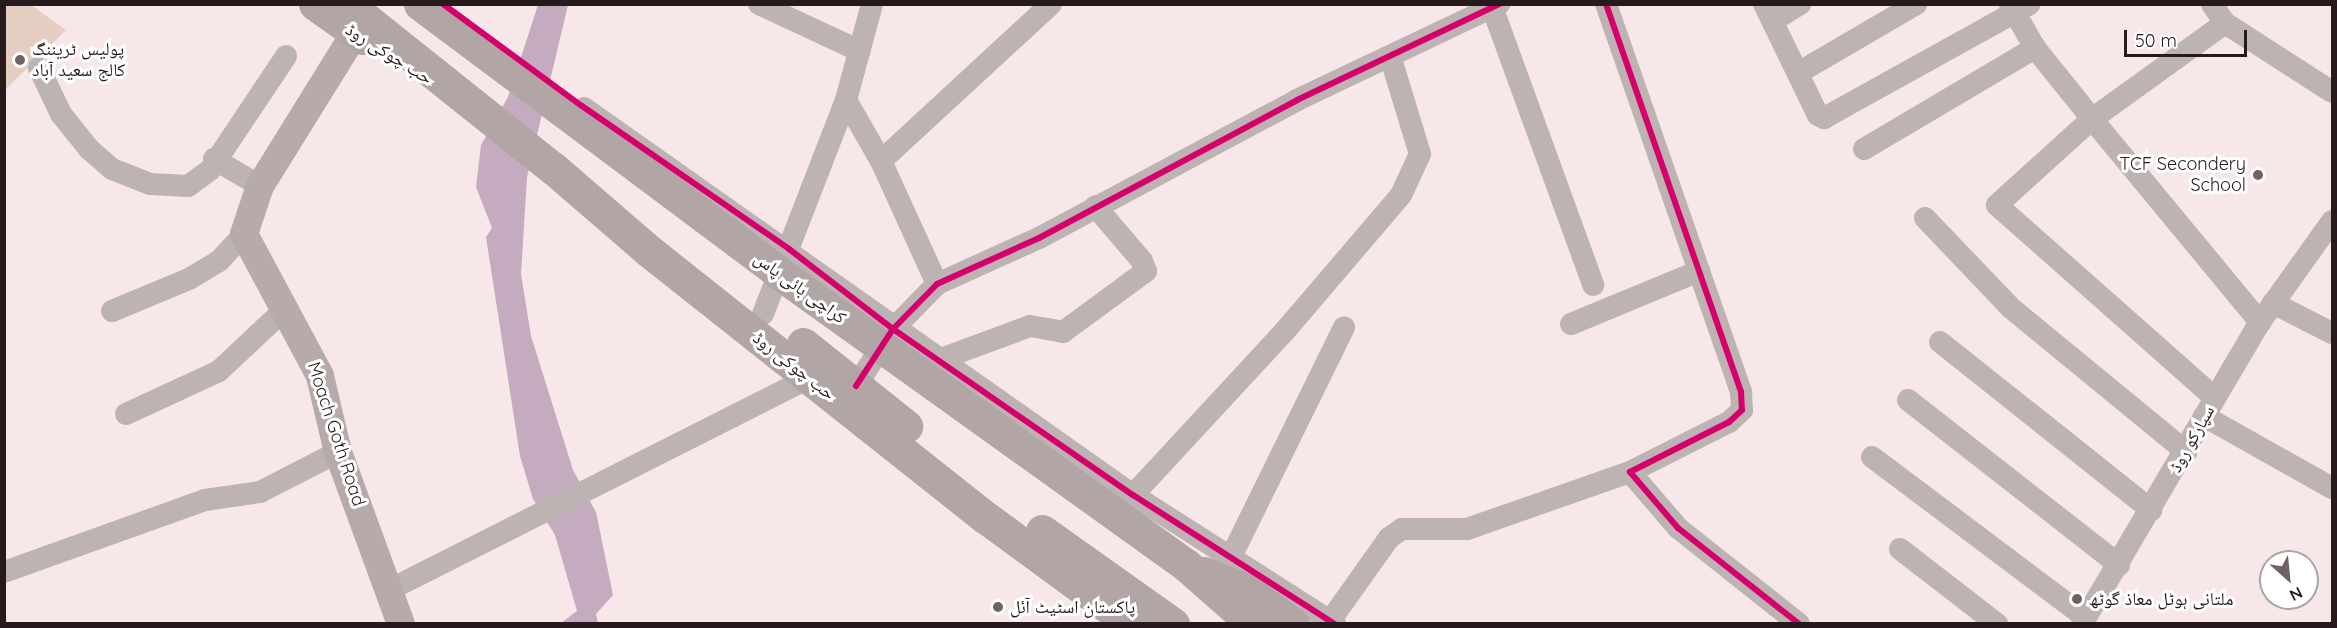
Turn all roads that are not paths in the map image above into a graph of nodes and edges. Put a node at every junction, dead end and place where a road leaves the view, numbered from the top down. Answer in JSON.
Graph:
{"nodes":[{"id":1,"x":315,"y":4,"type":"edge"},
{"id":2,"x":420,"y":4,"type":"edge"},
{"id":3,"x":443,"y":4,"type":"edge"},
{"id":4,"x":759,"y":4,"type":"edge"},
{"id":5,"x":872,"y":4,"type":"edge"},
{"id":6,"x":1051,"y":4,"type":"edge"},
{"id":7,"x":1606,"y":4,"type":"edge"},
{"id":8,"x":1800,"y":4,"type":"edge"},
{"id":9,"x":1917,"y":4,"type":"edge"},
{"id":10,"x":1494,"y":6,"type":"edge"},
{"id":11,"x":2018,"y":7,"type":"edge"},
{"id":12,"x":1769,"y":13,"type":"edge"},
{"id":13,"x":2218,"y":14,"type":"edge"},
{"id":14,"x":351,"y":19,"type":"edge"},
{"id":15,"x":2035,"y":48,"type":"junction"},
{"id":16,"x":860,"y":51,"type":"junction"},
{"id":17,"x":286,"y":56,"type":"dead end"},
{"id":18,"x":501,"y":58,"type":"junction"},
{"id":19,"x":1391,"y":59,"type":"junction"},
{"id":20,"x":39,"y":68,"type":"dead end"},
{"id":21,"x":1798,"y":73,"type":"junction"},
{"id":22,"x":2332,"y":92,"type":"edge"},
{"id":23,"x":846,"y":100,"type":"junction"},
{"id":24,"x":2092,"y":119,"type":"junction"},
{"id":25,"x":1864,"y":149,"type":"dead end"},
{"id":26,"x":214,"y":159,"type":"junction"},
{"id":27,"x":881,"y":161,"type":"junction"},
{"id":28,"x":548,"y":165,"type":"junction"},
{"id":29,"x":260,"y":186,"type":"junction"},
{"id":30,"x":1095,"y":206,"type":"junction"},
{"id":31,"x":2332,"y":207,"type":"edge"},
{"id":32,"x":1926,"y":218,"type":"dead end"},
{"id":33,"x":2332,"y":221,"type":"edge"},
{"id":34,"x":244,"y":234,"type":"junction"},
{"id":35,"x":2305,"y":257,"type":"junction"},
{"id":36,"x":784,"y":261,"type":"junction"},
{"id":37,"x":1699,"y":271,"type":"junction"},
{"id":38,"x":937,"y":284,"type":"junction"},
{"id":39,"x":1593,"y":285,"type":"dead end"},
{"id":40,"x":2273,"y":303,"type":"junction"},
{"id":41,"x":285,"y":309,"type":"junction"},
{"id":42,"x":112,"y":311,"type":"dead end"},
{"id":43,"x":764,"y":314,"type":"junction"},
{"id":44,"x":2260,"y":322,"type":"junction"},
{"id":45,"x":1571,"y":324,"type":"dead end"},
{"id":46,"x":1344,"y":327,"type":"dead end"},
{"id":47,"x":2332,"y":333,"type":"edge"},
{"id":48,"x":887,"y":338,"type":"junction"},
{"id":49,"x":1940,"y":342,"type":"dead end"},
{"id":50,"x":938,"y":360,"type":"junction"},
{"id":51,"x":808,"y":378,"type":"junction"},
{"id":52,"x":856,"y":386,"type":"junction"},
{"id":53,"x":1908,"y":400,"type":"dead end"},
{"id":54,"x":2210,"y":407,"type":"junction"},
{"id":55,"x":126,"y":414,"type":"dead end"},
{"id":56,"x":338,"y":452,"type":"junction"},
{"id":57,"x":2186,"y":452,"type":"junction"},
{"id":58,"x":1872,"y":457,"type":"dead end"},
{"id":59,"x":1630,"y":472,"type":"junction"},
{"id":60,"x":2332,"y":488,"type":"edge"},
{"id":61,"x":1134,"y":495,"type":"junction"},
{"id":62,"x":2151,"y":510,"type":"junction"},
{"id":63,"x":1900,"y":549,"type":"dead end"},
{"id":64,"x":1231,"y":557,"type":"junction"},
{"id":65,"x":1186,"y":565,"type":"junction"},
{"id":66,"x":2119,"y":565,"type":"junction"},
{"id":67,"x":4,"y":572,"type":"edge"},
{"id":68,"x":391,"y":589,"type":"junction"},
{"id":69,"x":2084,"y":621,"type":"edge"},
{"id":70,"x":1332,"y":622,"type":"edge"},
{"id":71,"x":401,"y":624,"type":"edge"},
{"id":72,"x":1131,"y":624,"type":"edge"},
{"id":73,"x":1173,"y":624,"type":"edge"},
{"id":74,"x":1253,"y":624,"type":"edge"},
{"id":75,"x":1293,"y":624,"type":"edge"},
{"id":76,"x":1799,"y":624,"type":"edge"},
{"id":77,"x":1996,"y":624,"type":"edge"}],
"edges":[{"from":1,"to":14,"type":"highway","name":"حب چوکی روڈ"},
{"from":2,"to":18,"type":"highway","name":"کراچی بائی پاس"},
{"from":3,"to":18,"type":"street"},
{"from":4,"to":16,"type":"street"},
{"from":5,"to":16,"type":"street"},
{"from":6,"to":27,"type":"street"},
{"from":7,"to":37,"type":"street"},
{"from":8,"to":12,"type":"street"},
{"from":9,"to":21,"type":"street"},
{"from":10,"to":19,"type":"street"},
{"from":10,"to":39,"type":"street"},
{"from":11,"to":15,"type":"street"},
{"from":11,"to":21,"type":"street"},
{"from":12,"to":21,"type":"street"},
{"from":13,"to":22,"type":"street"},
{"from":13,"to":24,"type":"street"},
{"from":14,"to":28,"type":"highway","name":"حب چوکی روڈ"},
{"from":14,"to":29,"type":"main road"},
{"from":15,"to":24,"type":"street"},
{"from":15,"to":25,"type":"street"},
{"from":16,"to":23,"type":"street"},
{"from":17,"to":26,"type":"street"},
{"from":18,"to":36,"type":"highway","name":"کراچی بائی پاس"},
{"from":19,"to":30,"type":"street"},
{"from":19,"to":61,"type":"street"},
{"from":20,"to":26,"type":"street"},
{"from":23,"to":27,"type":"street"},
{"from":23,"to":36,"type":"street"},
{"from":24,"to":44,"type":"street"},
{"from":24,"to":54,"type":"street"},
{"from":26,"to":29,"type":"street"},
{"from":27,"to":38,"type":"street"},
{"from":28,"to":43,"type":"highway"},
{"from":28,"to":51,"type":"highway","name":"حب چوکی روڈ"},
{"from":29,"to":34,"type":"main road"},
{"from":30,"to":38,"type":"street"},
{"from":30,"to":50,"type":"street"},
{"from":31,"to":35,"type":"street","name":"سپارکو روڈ"},
{"from":32,"to":57,"type":"street"},
{"from":33,"to":35,"type":"street","name":"سپارکو روڈ"},
{"from":34,"to":41,"type":"main road","name":"Moach Goth Road"},
{"from":34,"to":42,"type":"street"},
{"from":35,"to":40,"type":"street","name":"سپارکو روڈ"},
{"from":36,"to":43,"type":"street"},
{"from":36,"to":48,"type":"highway","name":"کراچی بائی پاس"},
{"from":37,"to":45,"type":"street"},
{"from":37,"to":59,"type":"street"},
{"from":38,"to":48,"type":"street"},
{"from":40,"to":44,"type":"street","name":"سپارکو روڈ"},
{"from":40,"to":47,"type":"street"},
{"from":41,"to":55,"type":"street"},
{"from":41,"to":56,"type":"main road","name":"Moach Goth Road"},
{"from":43,"to":52,"type":"highway"},
{"from":44,"to":54,"type":"street","name":"سپارکو روڈ"},
{"from":46,"to":64,"type":"street"},
{"from":48,"to":50,"type":"street"},
{"from":48,"to":52,"type":"street"},
{"from":48,"to":65,"type":"highway","name":"کراچی بائی پاس"},
{"from":49,"to":62,"type":"street"},
{"from":50,"to":61,"type":"street"},
{"from":51,"to":68,"type":"street"},
{"from":51,"to":72,"type":"highway","name":"حب چوکی روڈ"},
{"from":52,"to":73,"type":"highway"},
{"from":53,"to":66,"type":"street"},
{"from":54,"to":57,"type":"street","name":"سپارکو روڈ"},
{"from":54,"to":60,"type":"street"},
{"from":56,"to":67,"type":"street"},
{"from":56,"to":68,"type":"main road","name":"Moach Goth Road"},
{"from":57,"to":62,"type":"street","name":"سپارکو روڈ"},
{"from":58,"to":69,"type":"street"},
{"from":59,"to":70,"type":"street"},
{"from":59,"to":76,"type":"street"},
{"from":61,"to":64,"type":"street"},
{"from":62,"to":66,"type":"street","name":"سپارکو روڈ"},
{"from":63,"to":77,"type":"street"},
{"from":64,"to":70,"type":"street"},
{"from":65,"to":74,"type":"highway","name":"کراچی بائی پاس"},
{"from":65,"to":75,"type":"highway","name":"کراچی بائی پاس"},
{"from":66,"to":69,"type":"street","name":"سپارکو روڈ"},
{"from":68,"to":71,"type":"main road","name":"Moach Goth Road"}]}
